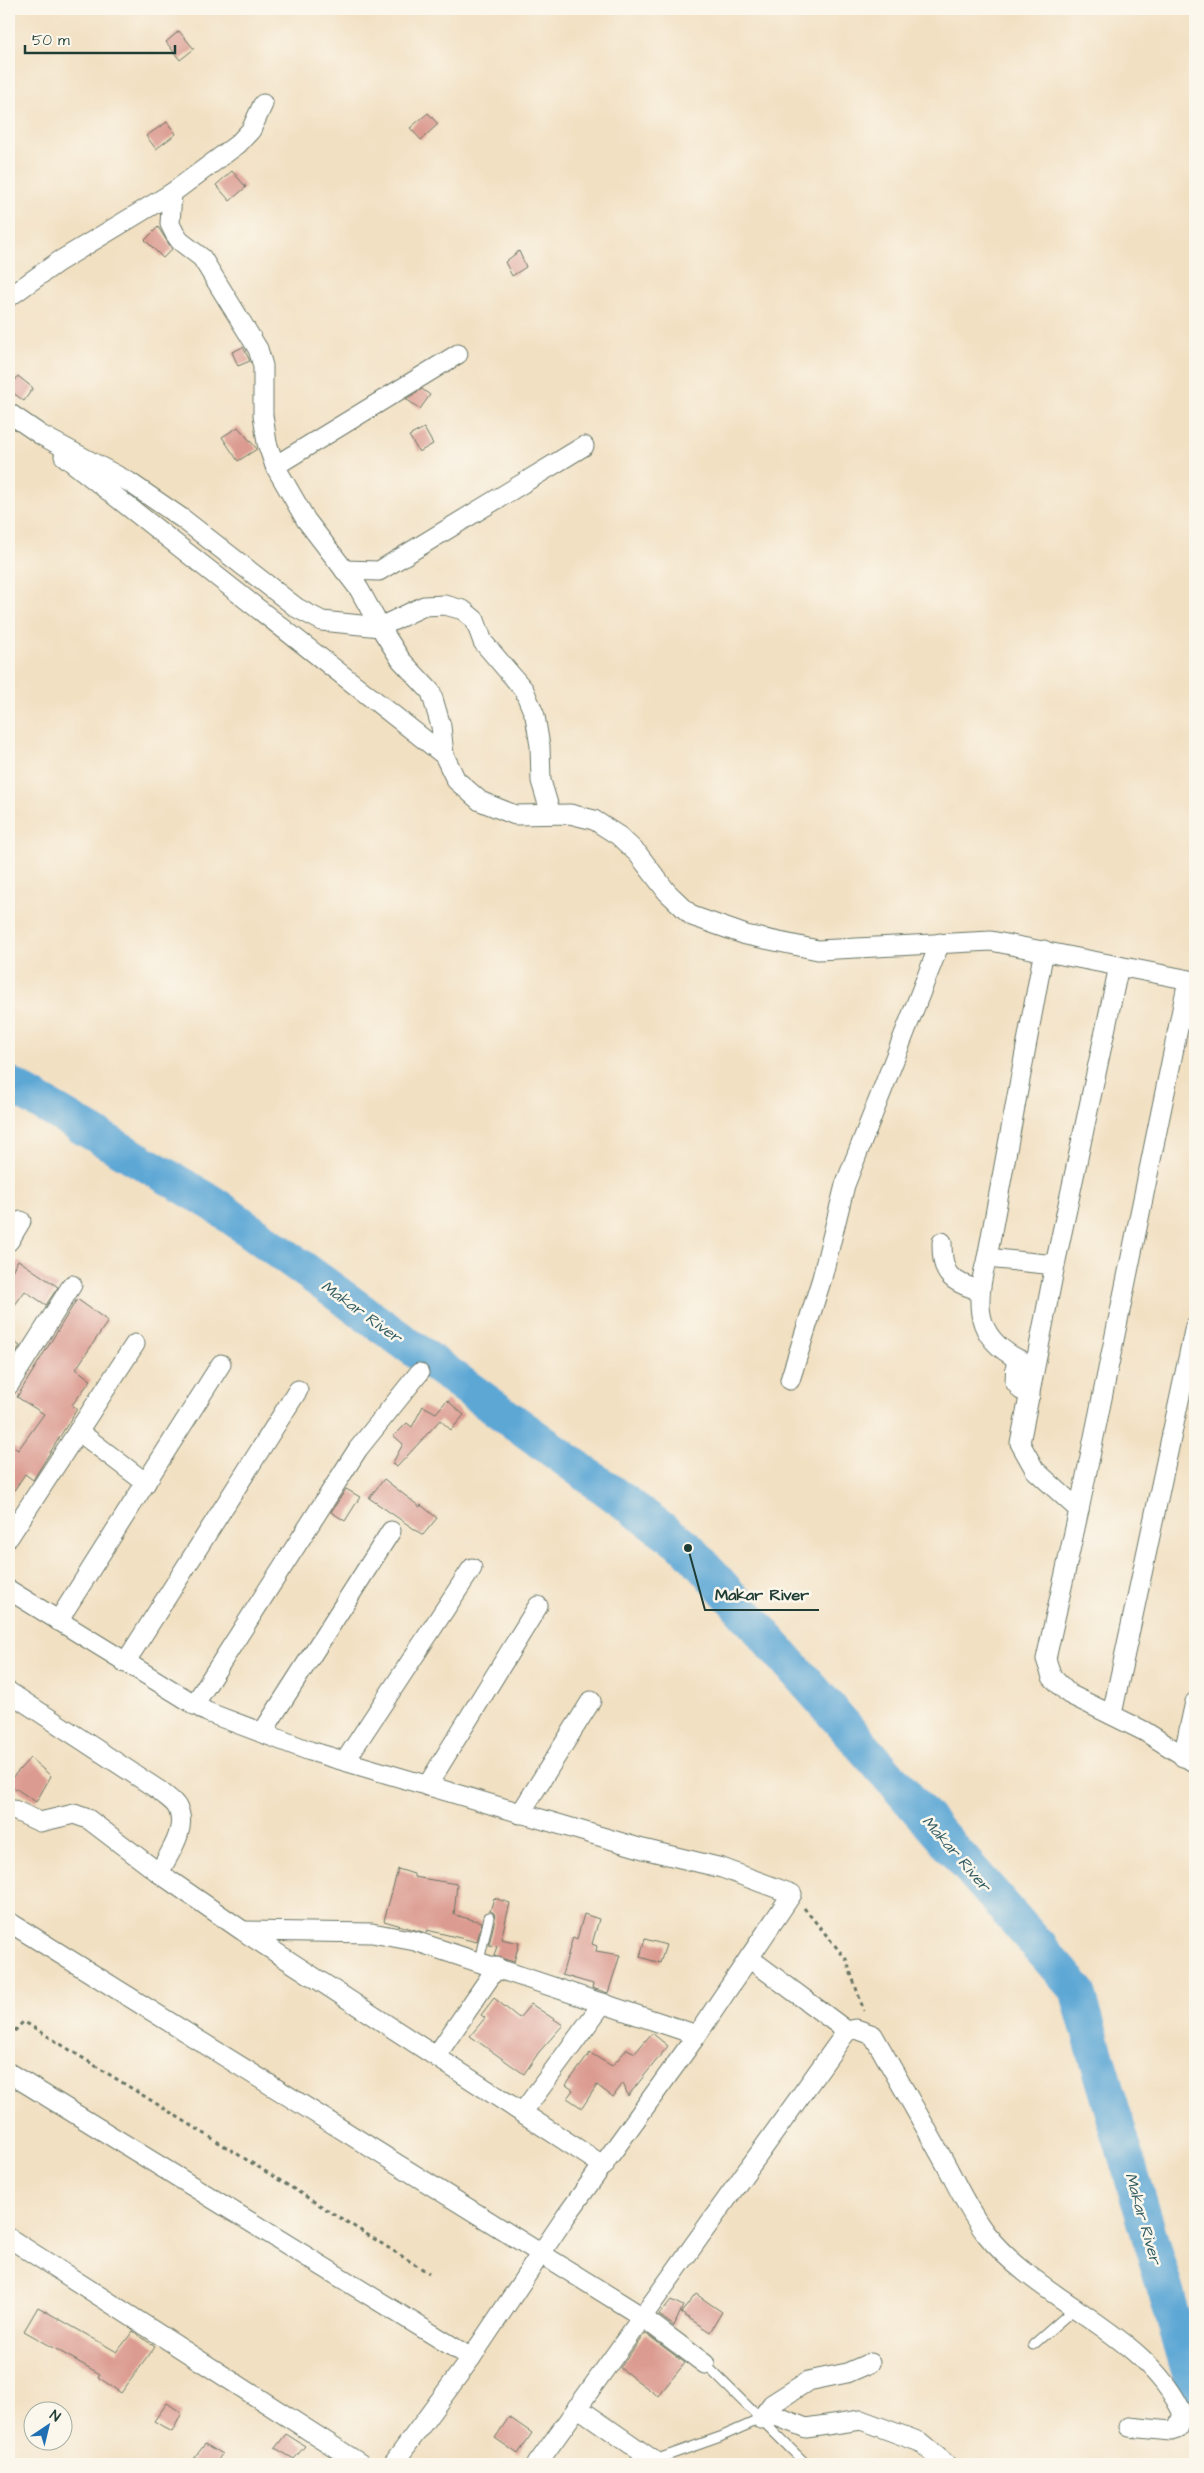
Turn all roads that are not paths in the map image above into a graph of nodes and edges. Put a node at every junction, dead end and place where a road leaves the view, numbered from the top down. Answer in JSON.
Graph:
{"nodes":[{"id":1,"x":263,"y":104,"type":"dead end"},
{"id":2,"x":172,"y":193,"type":"junction"},
{"id":3,"x":9,"y":297,"type":"edge"},
{"id":4,"x":458,"y":354,"type":"dead end"},
{"id":5,"x":11,"y":414,"type":"edge"},
{"id":6,"x":584,"y":446,"type":"dead end"},
{"id":7,"x":275,"y":466,"type":"junction"},
{"id":8,"x":344,"y":570,"type":"junction"},
{"id":9,"x":380,"y":627,"type":"junction"},
{"id":10,"x":444,"y":755,"type":"junction"},
{"id":11,"x":551,"y":814,"type":"junction"},
{"id":12,"x":940,"y":943,"type":"junction"},
{"id":13,"x":1044,"y":950,"type":"junction"},
{"id":14,"x":1119,"y":966,"type":"junction"},
{"id":15,"x":1192,"y":980,"type":"edge"},
{"id":16,"x":21,"y":1221,"type":"dead end"},
{"id":17,"x":9,"y":1241,"type":"edge"},
{"id":18,"x":942,"y":1242,"type":"dead end"},
{"id":19,"x":988,"y":1258,"type":"junction"},
{"id":20,"x":1055,"y":1265,"type":"junction"},
{"id":21,"x":72,"y":1285,"type":"dead end"},
{"id":22,"x":980,"y":1291,"type":"junction"},
{"id":23,"x":1195,"y":1326,"type":"edge"},
{"id":24,"x":135,"y":1344,"type":"dead end"},
{"id":25,"x":1016,"y":1360,"type":"junction"},
{"id":26,"x":221,"y":1364,"type":"dead end"},
{"id":27,"x":1034,"y":1366,"type":"junction"},
{"id":28,"x":419,"y":1374,"type":"dead end"},
{"id":29,"x":790,"y":1380,"type":"dead end"},
{"id":30,"x":9,"y":1385,"type":"edge"},
{"id":31,"x":298,"y":1390,"type":"dead end"},
{"id":32,"x":1030,"y":1395,"type":"junction"},
{"id":33,"x":78,"y":1431,"type":"junction"},
{"id":34,"x":146,"y":1483,"type":"junction"},
{"id":35,"x":1078,"y":1510,"type":"junction"},
{"id":36,"x":392,"y":1531,"type":"dead end"},
{"id":37,"x":9,"y":1537,"type":"edge"},
{"id":38,"x":472,"y":1568,"type":"dead end"},
{"id":39,"x":9,"y":1590,"type":"edge"},
{"id":40,"x":538,"y":1606,"type":"dead end"},
{"id":41,"x":58,"y":1621,"type":"junction"},
{"id":42,"x":125,"y":1663,"type":"junction"},
{"id":43,"x":9,"y":1692,"type":"edge"},
{"id":44,"x":590,"y":1701,"type":"dead end"},
{"id":45,"x":1195,"y":1702,"type":"edge"},
{"id":46,"x":194,"y":1704,"type":"junction"},
{"id":47,"x":1112,"y":1714,"type":"junction"},
{"id":48,"x":262,"y":1733,"type":"junction"},
{"id":49,"x":1189,"y":1760,"type":"edge"},
{"id":50,"x":345,"y":1762,"type":"junction"},
{"id":51,"x":427,"y":1786,"type":"junction"},
{"id":52,"x":10,"y":1811,"type":"edge"},
{"id":53,"x":520,"y":1814,"type":"junction"},
{"id":54,"x":159,"y":1873,"type":"junction"},
{"id":55,"x":489,"y":1917,"type":"dead end"},
{"id":56,"x":9,"y":1922,"type":"edge"},
{"id":57,"x":243,"y":1931,"type":"junction"},
{"id":58,"x":749,"y":1958,"type":"junction"},
{"id":59,"x":488,"y":1964,"type":"junction"},
{"id":60,"x":603,"y":2003,"type":"junction"},
{"id":61,"x":847,"y":2031,"type":"junction"},
{"id":62,"x":697,"y":2035,"type":"junction"},
{"id":63,"x":436,"y":2056,"type":"junction"},
{"id":64,"x":9,"y":2073,"type":"edge"},
{"id":65,"x":522,"y":2113,"type":"junction"},
{"id":66,"x":604,"y":2166,"type":"junction"},
{"id":67,"x":9,"y":2238,"type":"edge"},
{"id":68,"x":540,"y":2254,"type":"junction"},
{"id":69,"x":1074,"y":2309,"type":"junction"},
{"id":70,"x":641,"y":2316,"type":"junction"},
{"id":71,"x":1033,"y":2345,"type":"dead end"},
{"id":72,"x":471,"y":2358,"type":"junction"},
{"id":73,"x":870,"y":2363,"type":"dead end"},
{"id":74,"x":706,"y":2364,"type":"joint"},
{"id":75,"x":576,"y":2407,"type":"junction"},
{"id":76,"x":764,"y":2416,"type":"junction"},
{"id":77,"x":1129,"y":2427,"type":"dead end"},
{"id":78,"x":657,"y":2462,"type":"edge"},
{"id":79,"x":361,"y":2464,"type":"edge"},
{"id":80,"x":393,"y":2464,"type":"edge"},
{"id":81,"x":536,"y":2464,"type":"edge"},
{"id":82,"x":806,"y":2464,"type":"edge"},
{"id":83,"x":946,"y":2464,"type":"edge"}],
"edges":[{"from":1,"to":2,"type":"street"},
{"from":2,"to":3,"type":"street"},
{"from":2,"to":7,"type":"street"},
{"from":4,"to":7,"type":"street"},
{"from":5,"to":9,"type":"street"},
{"from":5,"to":10,"type":"street"},
{"from":6,"to":8,"type":"street"},
{"from":7,"to":8,"type":"street"},
{"from":8,"to":9,"type":"street"},
{"from":9,"to":10,"type":"street"},
{"from":9,"to":11,"type":"street"},
{"from":10,"to":11,"type":"street"},
{"from":11,"to":12,"type":"street"},
{"from":12,"to":13,"type":"street"},
{"from":12,"to":29,"type":"street"},
{"from":13,"to":14,"type":"street"},
{"from":13,"to":19,"type":"street"},
{"from":14,"to":15,"type":"street"},
{"from":14,"to":20,"type":"street"},
{"from":15,"to":35,"type":"street"},
{"from":16,"to":17,"type":"street"},
{"from":18,"to":22,"type":"street"},
{"from":19,"to":20,"type":"street"},
{"from":19,"to":22,"type":"street"},
{"from":20,"to":27,"type":"street"},
{"from":21,"to":30,"type":"street"},
{"from":22,"to":25,"type":"street"},
{"from":23,"to":47,"type":"street"},
{"from":24,"to":33,"type":"street"},
{"from":25,"to":27,"type":"street"},
{"from":25,"to":32,"type":"street"},
{"from":26,"to":34,"type":"street"},
{"from":27,"to":32,"type":"street"},
{"from":28,"to":46,"type":"street"},
{"from":31,"to":42,"type":"street"},
{"from":32,"to":35,"type":"street"},
{"from":33,"to":34,"type":"street"},
{"from":33,"to":37,"type":"street"},
{"from":34,"to":41,"type":"street"},
{"from":35,"to":47,"type":"street"},
{"from":36,"to":48,"type":"street"},
{"from":38,"to":50,"type":"street"},
{"from":39,"to":41,"type":"street"},
{"from":40,"to":51,"type":"street"},
{"from":41,"to":42,"type":"street"},
{"from":42,"to":46,"type":"street"},
{"from":43,"to":54,"type":"street"},
{"from":44,"to":53,"type":"street"},
{"from":45,"to":49,"type":"street"},
{"from":46,"to":48,"type":"street"},
{"from":47,"to":49,"type":"street"},
{"from":48,"to":50,"type":"street"},
{"from":50,"to":51,"type":"street"},
{"from":51,"to":53,"type":"street"},
{"from":52,"to":54,"type":"street"},
{"from":53,"to":58,"type":"street"},
{"from":54,"to":57,"type":"street"},
{"from":55,"to":59,"type":"lane"},
{"from":56,"to":68,"type":"street"},
{"from":57,"to":59,"type":"street"},
{"from":57,"to":63,"type":"street"},
{"from":58,"to":61,"type":"street"},
{"from":58,"to":62,"type":"street"},
{"from":59,"to":60,"type":"street"},
{"from":59,"to":63,"type":"street"},
{"from":60,"to":62,"type":"street"},
{"from":60,"to":65,"type":"street"},
{"from":61,"to":69,"type":"street"},
{"from":61,"to":70,"type":"street"},
{"from":62,"to":66,"type":"street"},
{"from":63,"to":65,"type":"street"},
{"from":64,"to":72,"type":"street"},
{"from":65,"to":66,"type":"street"},
{"from":66,"to":68,"type":"street"},
{"from":67,"to":79,"type":"street"},
{"from":68,"to":70,"type":"street"},
{"from":68,"to":72,"type":"street"},
{"from":69,"to":71,"type":"lane"},
{"from":69,"to":77,"type":"street"},
{"from":70,"to":74,"type":"street"},
{"from":70,"to":75,"type":"street"},
{"from":72,"to":80,"type":"street"},
{"from":73,"to":76,"type":"street"},
{"from":74,"to":76,"type":"lane"},
{"from":75,"to":78,"type":"street"},
{"from":75,"to":81,"type":"street"},
{"from":76,"to":78,"type":"lane"},
{"from":76,"to":82,"type":"lane"},
{"from":76,"to":83,"type":"street"}]}
